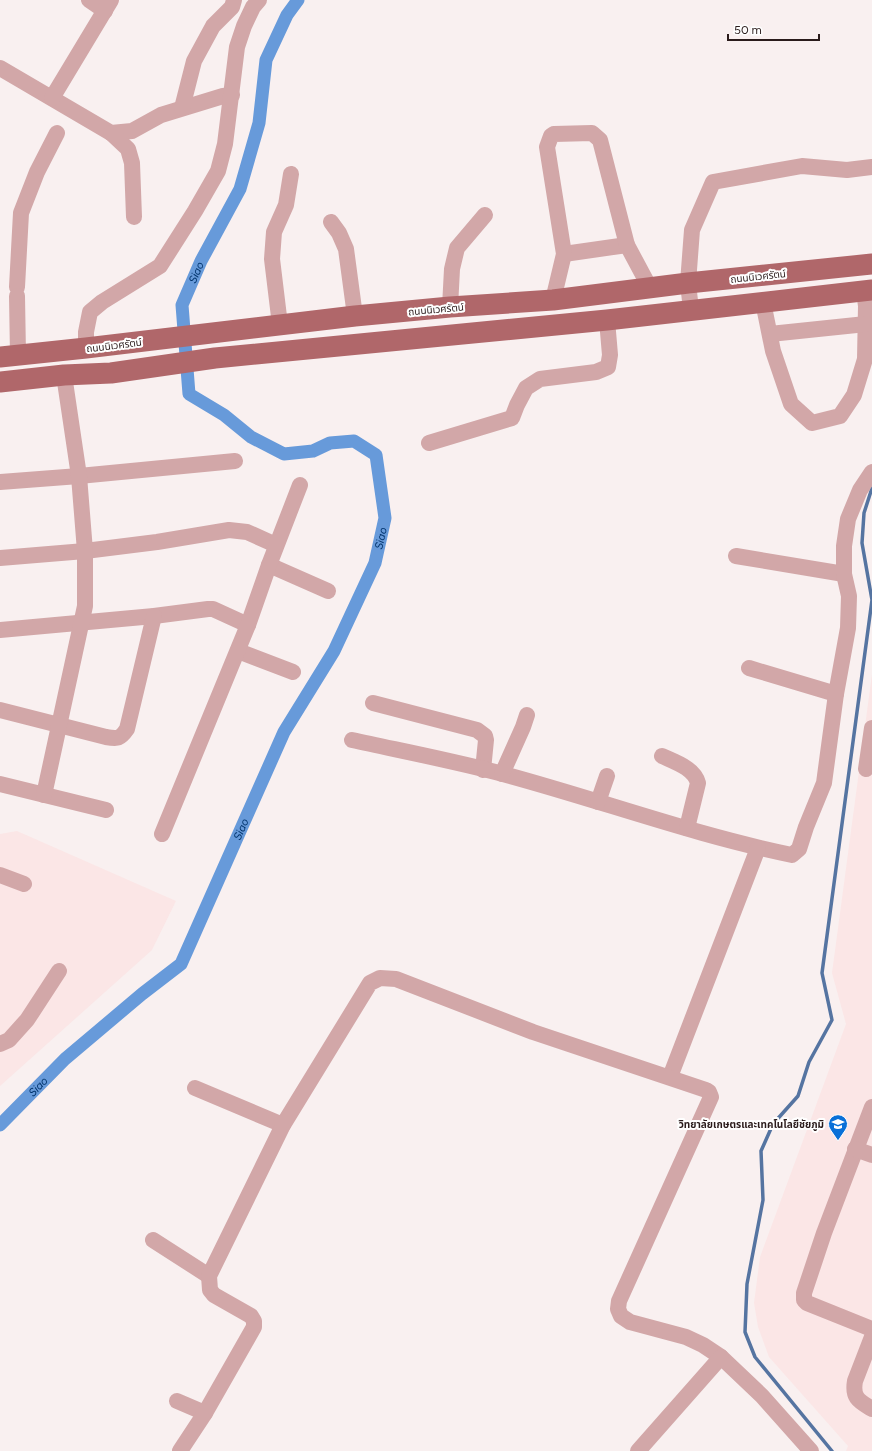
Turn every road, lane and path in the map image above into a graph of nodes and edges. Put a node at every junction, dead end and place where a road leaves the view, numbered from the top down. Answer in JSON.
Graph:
{"nodes":[{"id":1,"x":89,"y":0,"type":"edge"},
{"id":2,"x":234,"y":0,"type":"edge"},
{"id":3,"x":259,"y":0,"type":"edge"},
{"id":4,"x":108,"y":5,"type":"edge"},
{"id":5,"x":0,"y":68,"type":"edge"},
{"id":6,"x":232,"y":95,"type":"junction"},
{"id":7,"x":52,"y":98,"type":"junction"},
{"id":8,"x":182,"y":108,"type":"junction"},
{"id":9,"x":57,"y":133,"type":"dead end"},
{"id":10,"x":111,"y":133,"type":"junction"},
{"id":11,"x":872,"y":167,"type":"edge"},
{"id":12,"x":291,"y":174,"type":"dead end"},
{"id":13,"x":485,"y":215,"type":"dead end"},
{"id":14,"x":134,"y":217,"type":"dead end"},
{"id":15,"x":331,"y":222,"type":"dead end"},
{"id":16,"x":627,"y":246,"type":"junction"},
{"id":17,"x":564,"y":254,"type":"junction"},
{"id":18,"x":872,"y":264,"type":"edge"},
{"id":19,"x":688,"y":283,"type":"junction"},
{"id":20,"x":650,"y":288,"type":"junction"},
{"id":21,"x":868,"y":290,"type":"edge"},
{"id":22,"x":553,"y":300,"type":"junction"},
{"id":23,"x":763,"y":302,"type":"junction"},
{"id":24,"x":450,"y":307,"type":"junction"},
{"id":25,"x":691,"y":310,"type":"junction"},
{"id":26,"x":355,"y":316,"type":"junction"},
{"id":27,"x":607,"y":320,"type":"junction"},
{"id":28,"x":866,"y":324,"type":"junction"},
{"id":29,"x":280,"y":325,"type":"junction"},
{"id":30,"x":770,"y":334,"type":"junction"},
{"id":31,"x":86,"y":348,"type":"junction"},
{"id":32,"x":9,"y":356,"type":"edge"},
{"id":33,"x":64,"y":375,"type":"junction"},
{"id":34,"x":0,"y":382,"type":"edge"},
{"id":35,"x":429,"y":443,"type":"dead end"},
{"id":36,"x":235,"y":461,"type":"dead end"},
{"id":37,"x":872,"y":472,"type":"edge"},
{"id":38,"x":79,"y":476,"type":"junction"},
{"id":39,"x":0,"y":482,"type":"edge"},
{"id":40,"x":300,"y":486,"type":"dead end"},
{"id":41,"x":276,"y":545,"type":"junction"},
{"id":42,"x":85,"y":551,"type":"junction"},
{"id":43,"x":736,"y":556,"type":"dead end"},
{"id":44,"x":0,"y":558,"type":"edge"},
{"id":45,"x":269,"y":565,"type":"junction"},
{"id":46,"x":844,"y":574,"type":"junction"},
{"id":47,"x":328,"y":590,"type":"dead end"},
{"id":48,"x":154,"y":616,"type":"junction"},
{"id":49,"x":82,"y":622,"type":"junction"},
{"id":50,"x":248,"y":625,"type":"junction"},
{"id":51,"x":0,"y":630,"type":"edge"},
{"id":52,"x":238,"y":652,"type":"junction"},
{"id":53,"x":749,"y":668,"type":"dead end"},
{"id":54,"x":293,"y":672,"type":"dead end"},
{"id":55,"x":836,"y":694,"type":"junction"},
{"id":56,"x":373,"y":703,"type":"dead end"},
{"id":57,"x":0,"y":710,"type":"edge"},
{"id":58,"x":527,"y":715,"type":"dead end"},
{"id":59,"x":58,"y":726,"type":"junction"},
{"id":60,"x":872,"y":728,"type":"edge"},
{"id":61,"x":352,"y":740,"type":"dead end"},
{"id":62,"x":662,"y":756,"type":"dead end"},
{"id":63,"x":866,"y":769,"type":"dead end"},
{"id":64,"x":483,"y":770,"type":"junction"},
{"id":65,"x":502,"y":774,"type":"junction"},
{"id":66,"x":607,"y":776,"type":"dead end"},
{"id":67,"x":0,"y":784,"type":"edge"},
{"id":68,"x":44,"y":795,"type":"junction"},
{"id":69,"x":598,"y":802,"type":"junction"},
{"id":70,"x":106,"y":810,"type":"dead end"},
{"id":71,"x":687,"y":828,"type":"junction"},
{"id":72,"x":162,"y":834,"type":"dead end"},
{"id":73,"x":758,"y":848,"type":"junction"},
{"id":74,"x":0,"y":874,"type":"edge"},
{"id":75,"x":24,"y":884,"type":"dead end"},
{"id":76,"x":59,"y":971,"type":"dead end"},
{"id":77,"x":0,"y":1044,"type":"edge"},
{"id":78,"x":670,"y":1077,"type":"junction"},
{"id":79,"x":195,"y":1088,"type":"dead end"},
{"id":80,"x":872,"y":1107,"type":"edge"},
{"id":81,"x":283,"y":1125,"type":"junction"},
{"id":82,"x":855,"y":1149,"type":"junction"},
{"id":83,"x":872,"y":1155,"type":"edge"},
{"id":84,"x":153,"y":1240,"type":"dead end"},
{"id":85,"x":209,"y":1276,"type":"junction"},
{"id":86,"x":872,"y":1329,"type":"edge"},
{"id":87,"x":872,"y":1336,"type":"edge"},
{"id":88,"x":721,"y":1358,"type":"junction"},
{"id":89,"x":177,"y":1401,"type":"dead end"},
{"id":90,"x":872,"y":1409,"type":"edge"},
{"id":91,"x":205,"y":1413,"type":"junction"},
{"id":92,"x":180,"y":1451,"type":"edge"},
{"id":93,"x":638,"y":1451,"type":"edge"},
{"id":94,"x":811,"y":1451,"type":"edge"}],
"edges":[{"from":1,"to":4,"type":"street"},
{"from":2,"to":8,"type":"street"},
{"from":3,"to":6,"type":"street"},
{"from":4,"to":7,"type":"street"},
{"from":5,"to":7,"type":"street"},
{"from":6,"to":8,"type":"street"},
{"from":6,"to":31,"type":"street"},
{"from":7,"to":10,"type":"street"},
{"from":8,"to":10,"type":"street"},
{"from":9,"to":32,"type":"street"},
{"from":10,"to":14,"type":"street"},
{"from":11,"to":19,"type":"street"},
{"from":12,"to":29,"type":"street"},
{"from":13,"to":24,"type":"street"},
{"from":15,"to":26,"type":"street"},
{"from":16,"to":17,"type":"street"},
{"from":16,"to":17,"type":"street"},
{"from":16,"to":20,"type":"street"},
{"from":17,"to":22,"type":"street"},
{"from":18,"to":19,"type":"main road","name":"ถนนนิเวศรัตน์"},
{"from":19,"to":20,"type":"main road","name":"ถนนนิเวศรัตน์"},
{"from":19,"to":25,"type":"street"},
{"from":20,"to":22,"type":"main road","name":"ถนนนิเวศรัตน์"},
{"from":21,"to":23,"type":"main road"},
{"from":21,"to":28,"type":"street"},
{"from":22,"to":24,"type":"main road","name":"ถนนนิเวศรัตน์"},
{"from":23,"to":25,"type":"main road"},
{"from":23,"to":30,"type":"street"},
{"from":24,"to":26,"type":"main road","name":"ถนนนิเวศรัตน์"},
{"from":25,"to":27,"type":"main road"},
{"from":26,"to":29,"type":"main road","name":"ถนนนิเวศรัตน์"},
{"from":27,"to":33,"type":"main road"},
{"from":27,"to":35,"type":"street"},
{"from":28,"to":30,"type":"street"},
{"from":28,"to":30,"type":"street"},
{"from":29,"to":31,"type":"main road","name":"ถนนนิเวศรัตน์"},
{"from":31,"to":32,"type":"main road","name":"ถนนนิเวศรัตน์"},
{"from":33,"to":34,"type":"main road"},
{"from":33,"to":38,"type":"street"},
{"from":36,"to":38,"type":"street"},
{"from":37,"to":46,"type":"street"},
{"from":38,"to":39,"type":"street"},
{"from":38,"to":42,"type":"street"},
{"from":40,"to":41,"type":"street"},
{"from":41,"to":42,"type":"street"},
{"from":41,"to":45,"type":"street"},
{"from":42,"to":44,"type":"street"},
{"from":42,"to":49,"type":"street"},
{"from":43,"to":46,"type":"street"},
{"from":45,"to":47,"type":"street"},
{"from":45,"to":50,"type":"street"},
{"from":46,"to":55,"type":"street"},
{"from":48,"to":49,"type":"street"},
{"from":48,"to":50,"type":"street"},
{"from":48,"to":59,"type":"street"},
{"from":49,"to":51,"type":"street"},
{"from":49,"to":59,"type":"street"},
{"from":50,"to":52,"type":"street"},
{"from":52,"to":54,"type":"street"},
{"from":52,"to":72,"type":"street"},
{"from":53,"to":55,"type":"street"},
{"from":55,"to":73,"type":"street"},
{"from":56,"to":64,"type":"street"},
{"from":57,"to":59,"type":"street"},
{"from":58,"to":65,"type":"street"},
{"from":59,"to":68,"type":"street"},
{"from":60,"to":63,"type":"street"},
{"from":61,"to":64,"type":"street"},
{"from":62,"to":71,"type":"street"},
{"from":64,"to":65,"type":"street"},
{"from":65,"to":69,"type":"street"},
{"from":66,"to":69,"type":"street"},
{"from":67,"to":68,"type":"street"},
{"from":68,"to":70,"type":"street"},
{"from":69,"to":71,"type":"street"},
{"from":71,"to":73,"type":"street"},
{"from":73,"to":78,"type":"street"},
{"from":74,"to":75,"type":"street"},
{"from":76,"to":77,"type":"street"},
{"from":78,"to":81,"type":"street"},
{"from":78,"to":88,"type":"street"},
{"from":79,"to":81,"type":"street"},
{"from":80,"to":82,"type":"street"},
{"from":81,"to":85,"type":"street"},
{"from":82,"to":83,"type":"street"},
{"from":82,"to":86,"type":"street"},
{"from":84,"to":85,"type":"street"},
{"from":85,"to":91,"type":"street"},
{"from":87,"to":90,"type":"street"},
{"from":88,"to":93,"type":"street"},
{"from":88,"to":94,"type":"street"},
{"from":89,"to":91,"type":"street"},
{"from":91,"to":92,"type":"street"}]}
